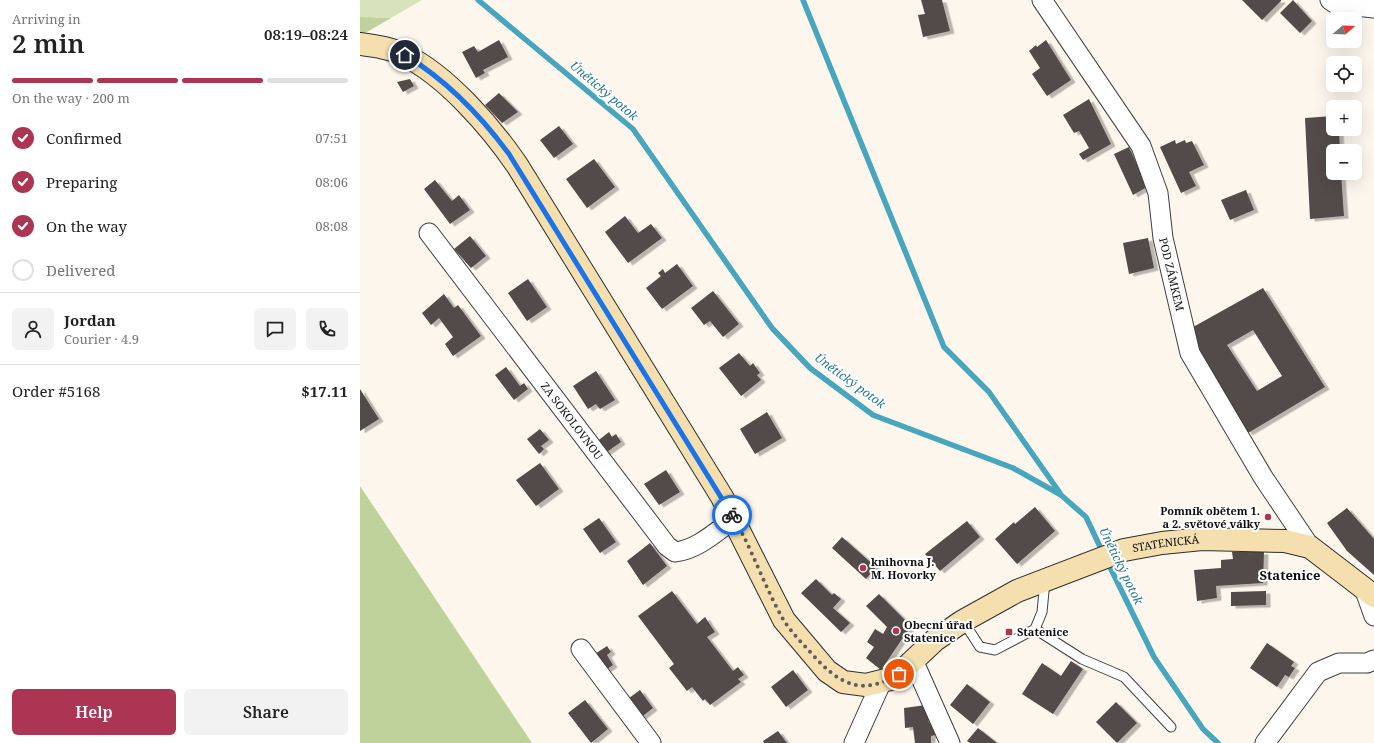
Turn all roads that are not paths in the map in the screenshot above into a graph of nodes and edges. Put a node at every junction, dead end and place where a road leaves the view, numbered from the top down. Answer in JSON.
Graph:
{"nodes":[{"id":1,"x":1042,"y":0,"type":"edge"},
{"id":2,"x":1330,"y":0,"type":"edge"},
{"id":3,"x":1362,"y":5,"type":"edge"},
{"id":4,"x":360,"y":44,"type":"edge"},
{"id":5,"x":429,"y":233,"type":"dead end"},
{"id":6,"x":734,"y":519,"type":"junction"},
{"id":7,"x":1310,"y":547,"type":"junction"},
{"id":8,"x":1045,"y":579,"type":"junction"},
{"id":9,"x":1369,"y":592,"type":"edge"},
{"id":10,"x":1374,"y":616,"type":"edge"},
{"id":11,"x":963,"y":621,"type":"junction"},
{"id":12,"x":1036,"y":629,"type":"junction"},
{"id":13,"x":581,"y":649,"type":"dead end"},
{"id":14,"x":914,"y":660,"type":"junction"},
{"id":15,"x":1374,"y":660,"type":"edge"},
{"id":16,"x":881,"y":683,"type":"junction"},
{"id":17,"x":1171,"y":727,"type":"dead end"},
{"id":18,"x":651,"y":743,"type":"edge"},
{"id":19,"x":854,"y":743,"type":"edge"},
{"id":20,"x":950,"y":743,"type":"edge"},
{"id":21,"x":1265,"y":743,"type":"edge"}],
"edges":[{"from":1,"to":7,"type":"street","name":"POD ZÁMKEM"},
{"from":2,"to":3,"type":"street"},
{"from":4,"to":6,"type":"street"},
{"from":5,"to":6,"type":"street","name":"ZA SOKOLOVNOU"},
{"from":6,"to":16,"type":"street"},
{"from":7,"to":8,"type":"street","name":"STATENICKÁ"},
{"from":7,"to":9,"type":"street","name":"STATENICKÁ"},
{"from":8,"to":11,"type":"street","name":"STATENICKÁ"},
{"from":8,"to":12,"type":"lane"},
{"from":9,"to":10,"type":"street"},
{"from":11,"to":12,"type":"lane"},
{"from":11,"to":14,"type":"street","name":"STATENICKÁ"},
{"from":12,"to":17,"type":"lane"},
{"from":13,"to":18,"type":"street"},
{"from":14,"to":16,"type":"street","name":"STATENICKÁ"},
{"from":14,"to":20,"type":"street"},
{"from":15,"to":21,"type":"street"},
{"from":16,"to":19,"type":"street"}]}
